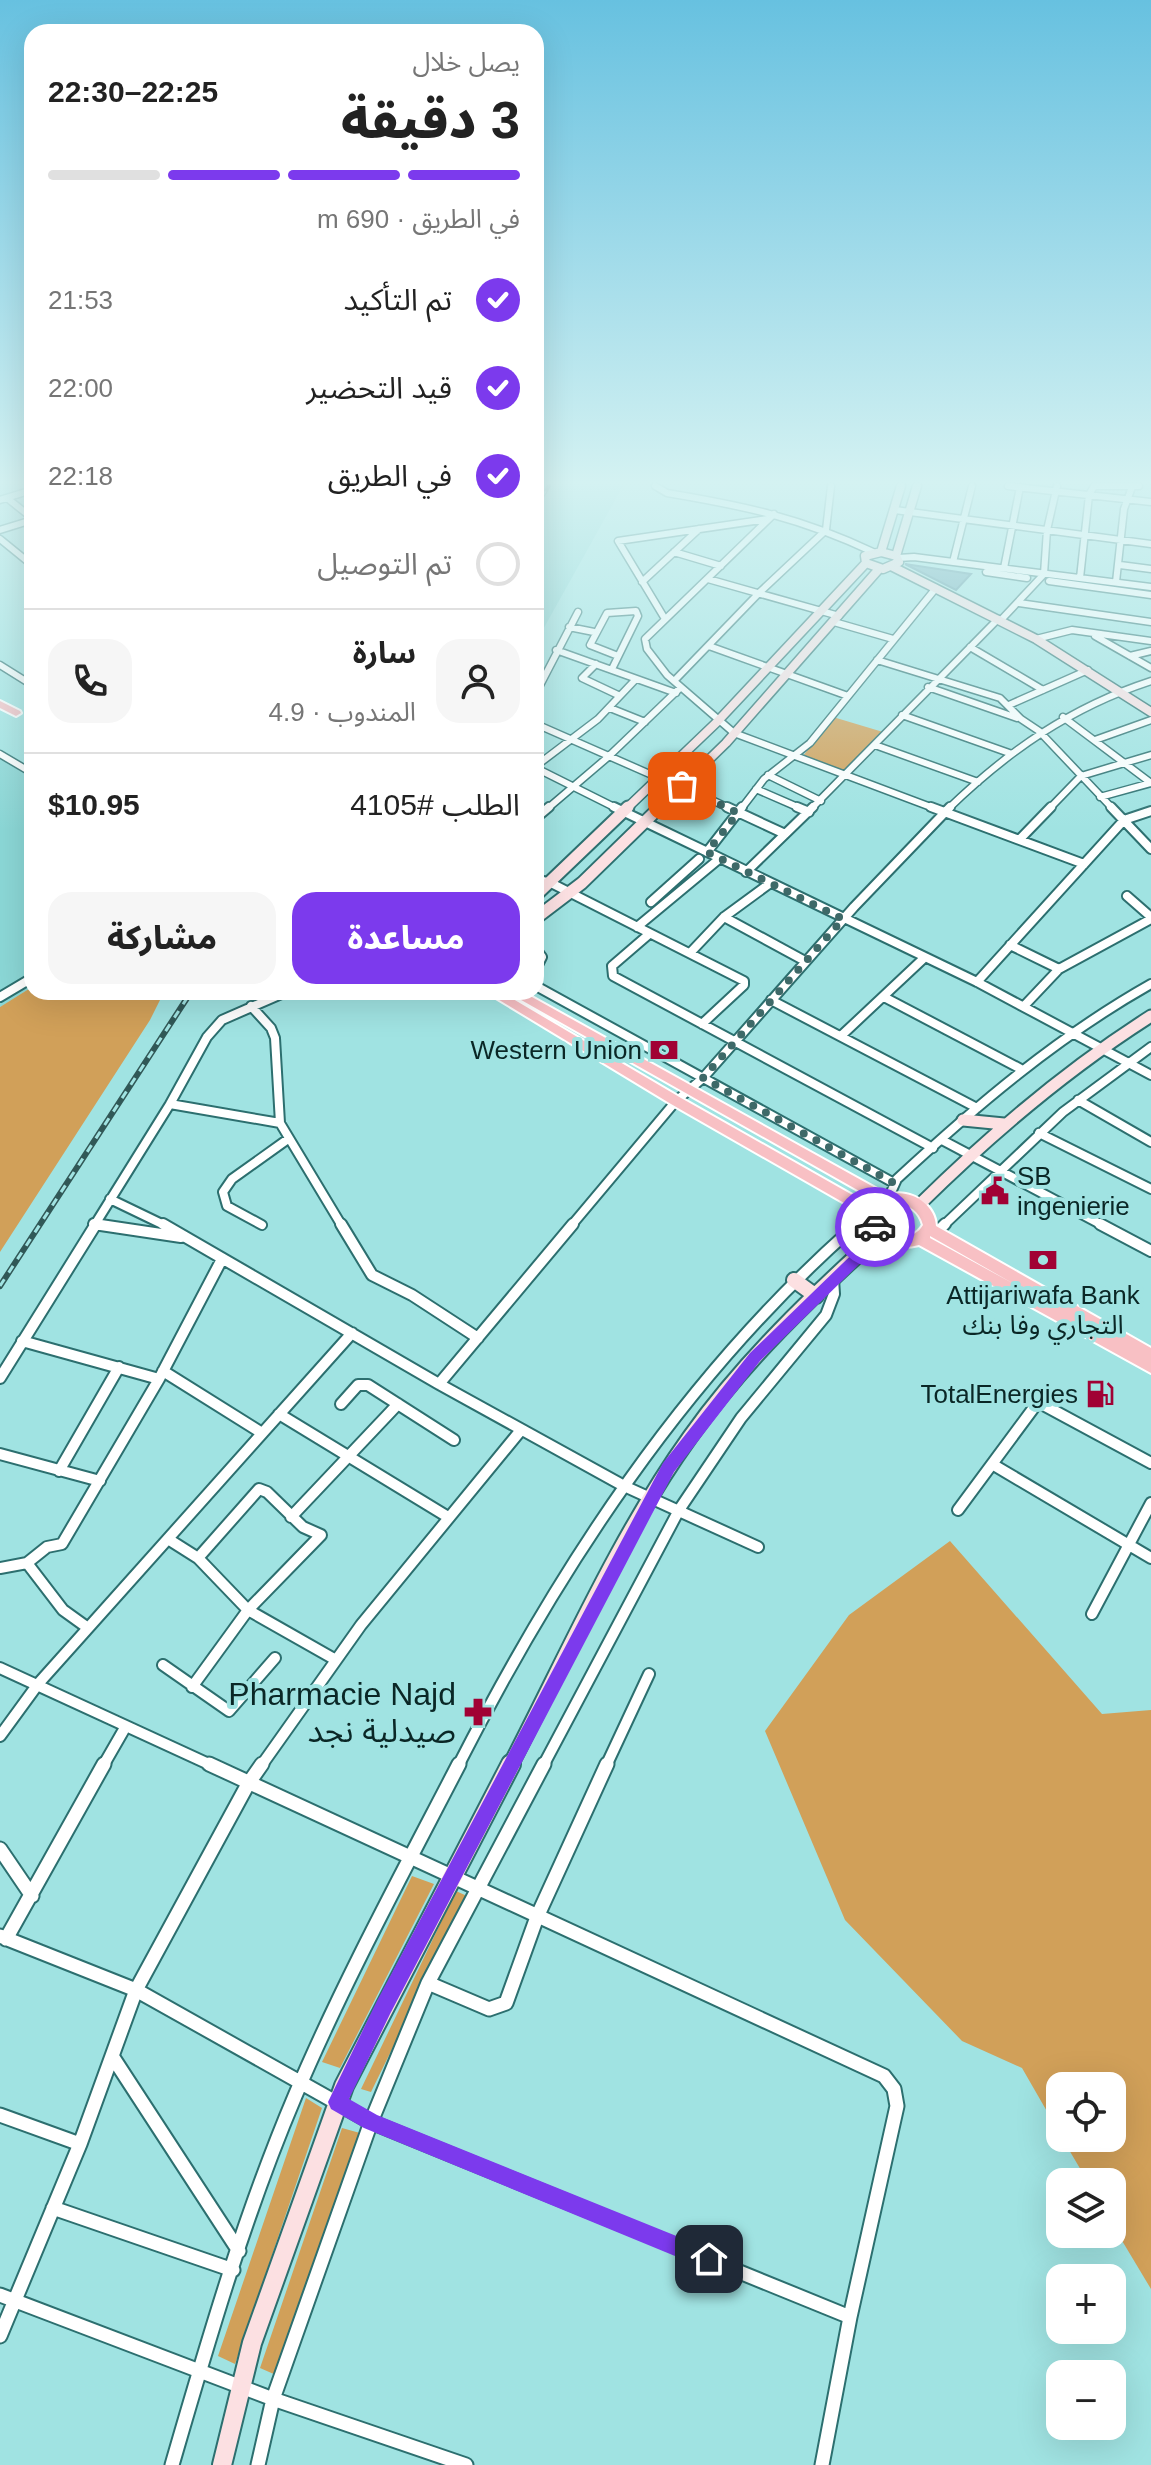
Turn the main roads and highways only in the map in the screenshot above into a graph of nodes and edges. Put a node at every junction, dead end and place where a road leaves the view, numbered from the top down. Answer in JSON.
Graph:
{"nodes":[{"id":1,"x":830,"y":601,"type":"edge"},
{"id":2,"x":851,"y":601,"type":"edge"},
{"id":3,"x":963,"y":601,"type":"edge"},
{"id":4,"x":0,"y":704,"type":"edge"},
{"id":5,"x":1151,"y":712,"type":"edge"},
{"id":6,"x":8,"y":714,"type":"edge"},
{"id":7,"x":544,"y":889,"type":"edge"},
{"id":8,"x":544,"y":912,"type":"edge"},
{"id":9,"x":506,"y":1000,"type":"edge"},
{"id":10,"x":530,"y":1000,"type":"edge"},
{"id":11,"x":1151,"y":1016,"type":"edge"},
{"id":12,"x":963,"y":1120,"type":"road end"},
{"id":13,"x":1004,"y":1124,"type":"junction"},
{"id":14,"x":887,"y":1200,"type":"junction"},
{"id":15,"x":919,"y":1205,"type":"junction"},
{"id":16,"x":873,"y":1213,"type":"junction"},
{"id":17,"x":881,"y":1234,"type":"junction"},
{"id":18,"x":928,"y":1234,"type":"junction"},
{"id":19,"x":794,"y":1280,"type":"road end"},
{"id":20,"x":816,"y":1296,"type":"junction"},
{"id":21,"x":1151,"y":1355,"type":"edge"},
{"id":22,"x":1151,"y":1367,"type":"edge"},
{"id":23,"x":222,"y":2465,"type":"edge"}],
"edges":[{"from":1,"to":7,"type":"main road"},
{"from":2,"to":8,"type":"main road"},
{"from":3,"to":5,"type":"main road"},
{"from":4,"to":6,"type":"main road"},
{"from":9,"to":16,"type":"main road"},
{"from":10,"to":14,"type":"main road"},
{"from":11,"to":13,"type":"main road"},
{"from":12,"to":13,"type":"main road"},
{"from":13,"to":15,"type":"main road"},
{"from":14,"to":15,"type":"main road"},
{"from":14,"to":16,"type":"main road"},
{"from":15,"to":18,"type":"main road"},
{"from":16,"to":17,"type":"main road"},
{"from":17,"to":18,"type":"main road"},
{"from":17,"to":20,"type":"main road"},
{"from":18,"to":21,"type":"main road"},
{"from":18,"to":22,"type":"main road"},
{"from":19,"to":20,"type":"main road"},
{"from":20,"to":23,"type":"main road"}]}
